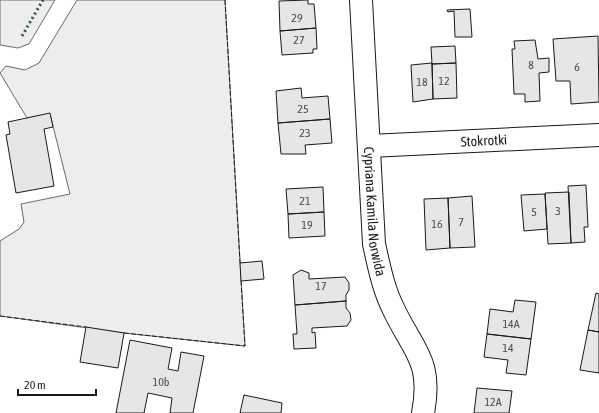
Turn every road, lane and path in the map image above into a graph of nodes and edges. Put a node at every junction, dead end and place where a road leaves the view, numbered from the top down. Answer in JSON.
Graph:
{"nodes":[{"id":1,"x":361,"y":0,"type":"edge"},
{"id":2,"x":599,"y":135,"type":"edge"},
{"id":3,"x":370,"y":146,"type":"junction"},
{"id":4,"x":423,"y":413,"type":"edge"}],
"edges":[{"from":1,"to":3,"type":"street","name":"Cypriana Kamila Norwida"},
{"from":2,"to":3,"type":"street","name":"Stokrotki"},
{"from":3,"to":4,"type":"street","name":"Cypriana Kamila Norwida"}]}
